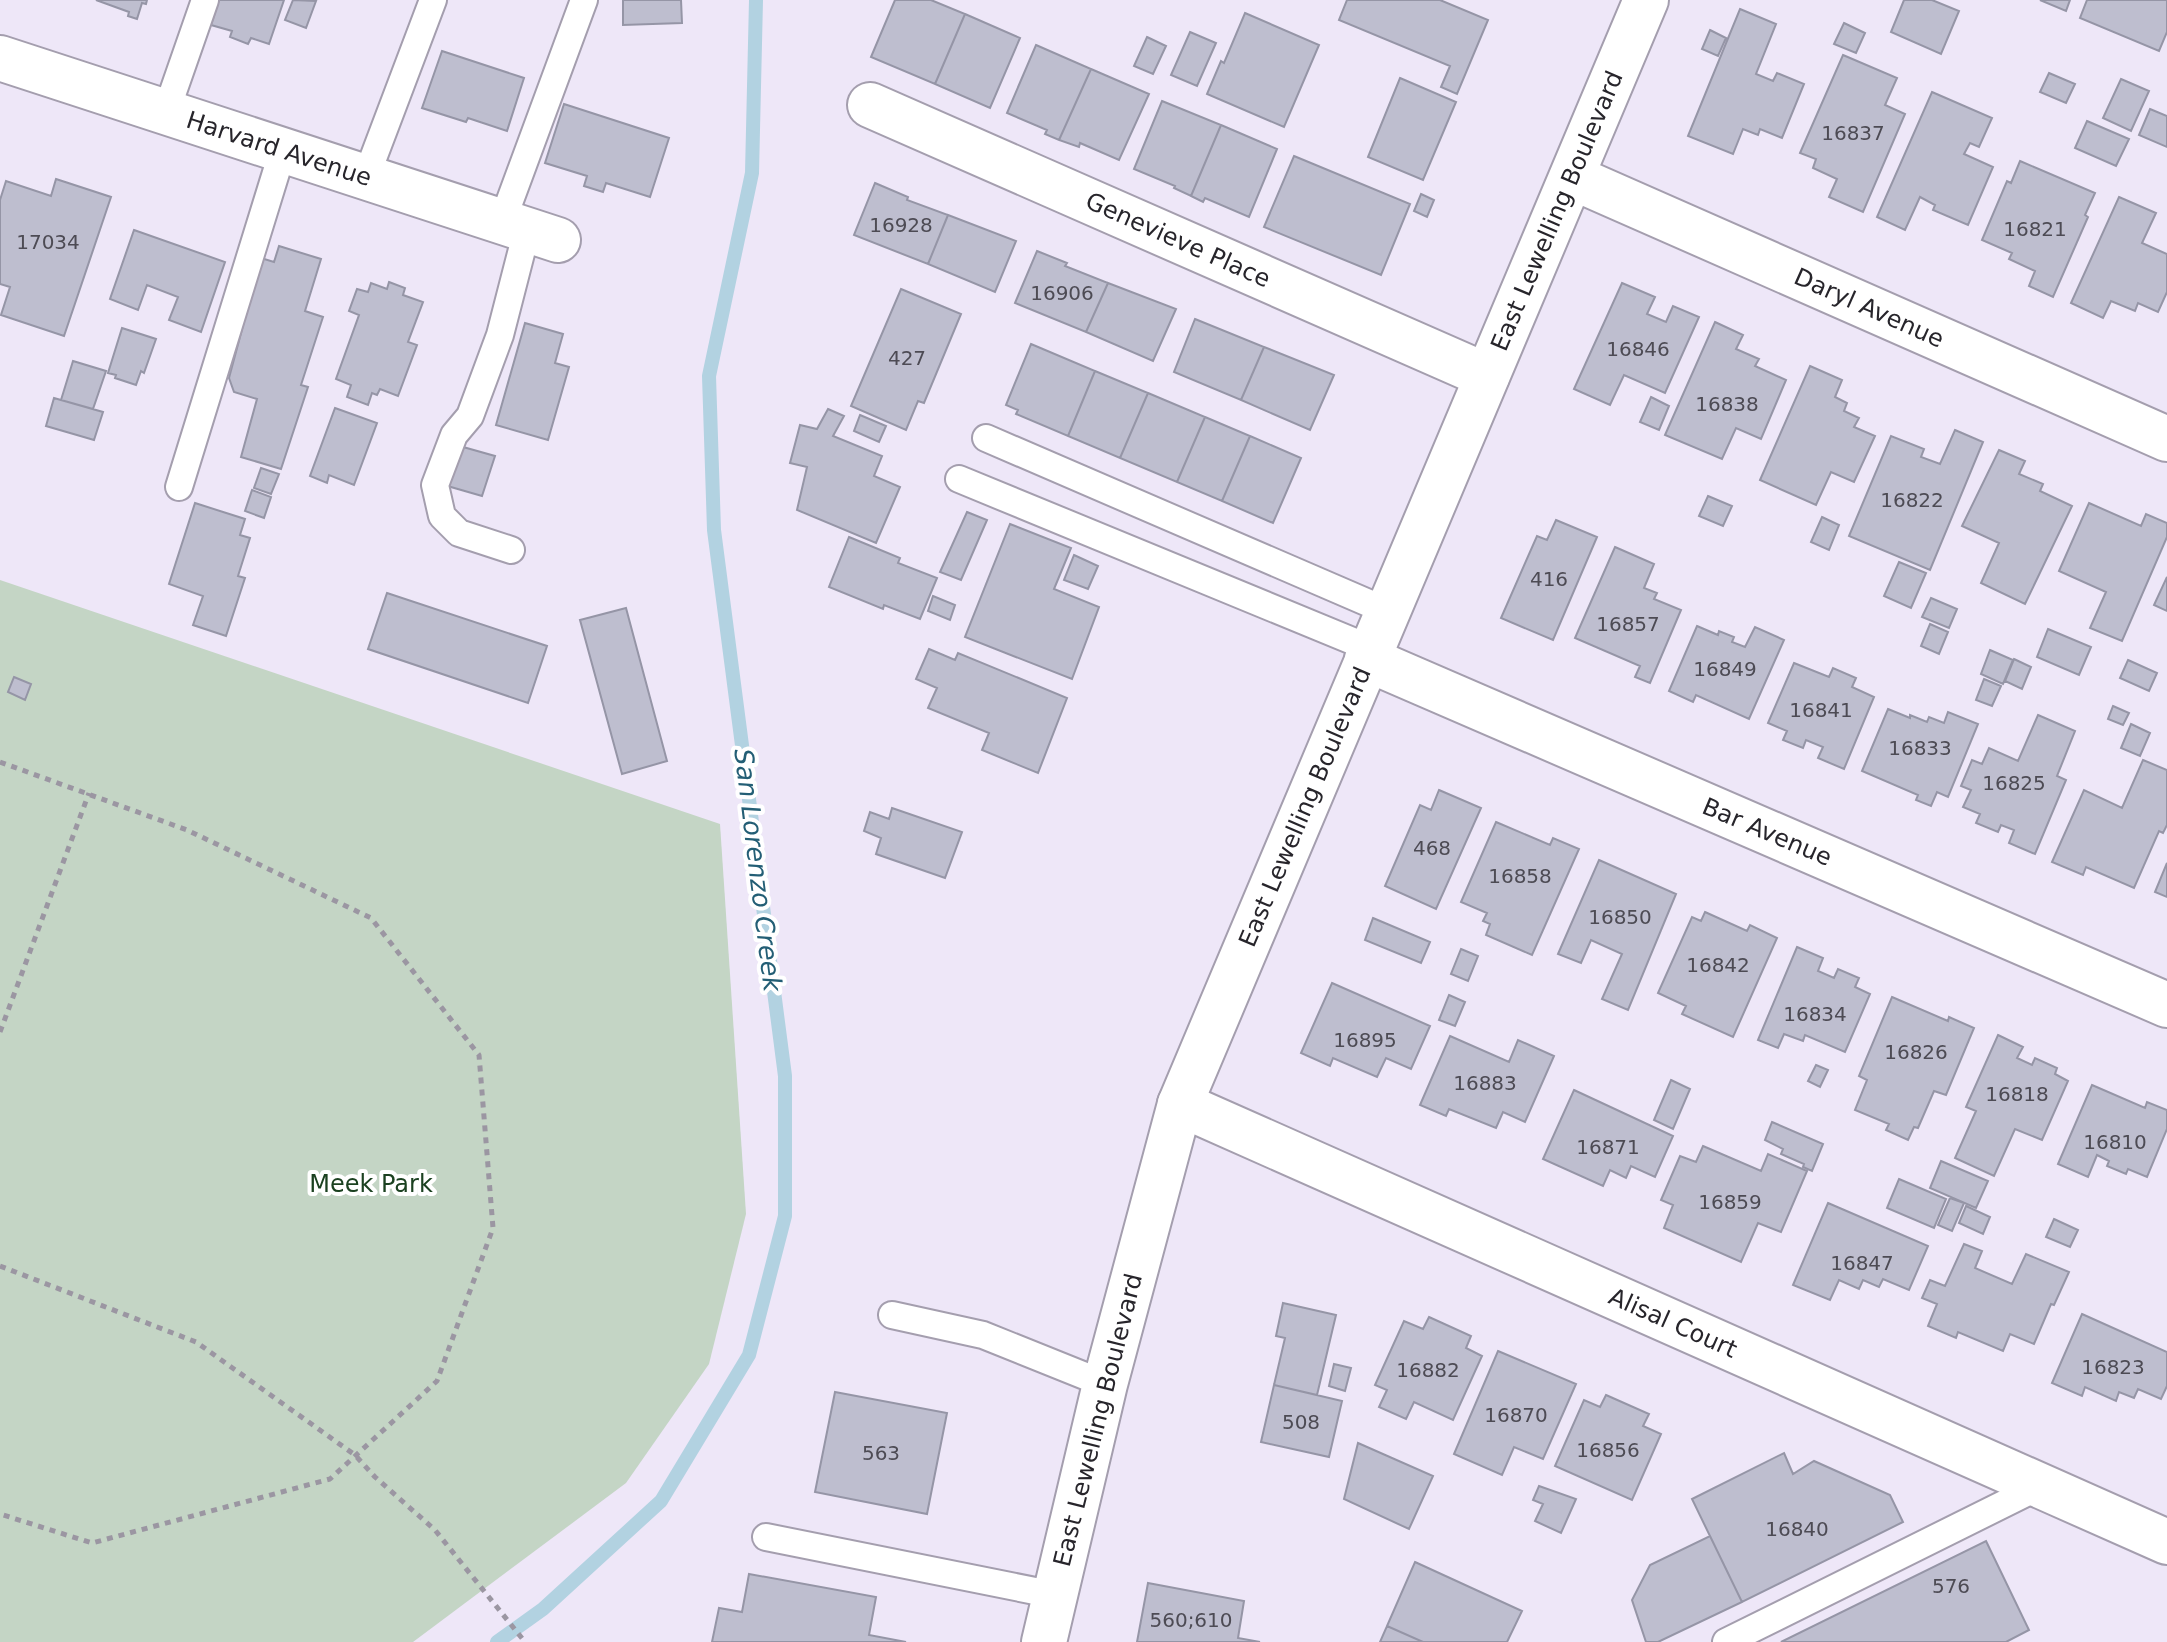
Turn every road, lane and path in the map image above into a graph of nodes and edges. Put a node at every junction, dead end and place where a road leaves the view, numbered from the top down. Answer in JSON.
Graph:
{"nodes":[{"id":1,"x":205,"y":0,"type":"edge"},
{"id":2,"x":433,"y":0,"type":"edge"},
{"id":3,"x":584,"y":0,"type":"edge"},
{"id":4,"x":1646,"y":0,"type":"edge"},
{"id":5,"x":0,"y":58,"type":"edge"},
{"id":6,"x":870,"y":105,"type":"dead end"},
{"id":7,"x":166,"y":112,"type":"junction"},
{"id":8,"x":283,"y":150,"type":"junction"},
{"id":9,"x":366,"y":177,"type":"junction"},
{"id":10,"x":1572,"y":177,"type":"junction"},
{"id":11,"x":529,"y":231,"type":"junction"},
{"id":12,"x":1487,"y":376,"type":"junction"},
{"id":13,"x":986,"y":438,"type":"dead end"},
{"id":14,"x":2167,"y":439,"type":"edge"},
{"id":15,"x":959,"y":479,"type":"dead end"},
{"id":16,"x":179,"y":487,"type":"dead end"},
{"id":17,"x":511,"y":550,"type":"dead end"},
{"id":18,"x":1375,"y":640,"type":"junction"},
{"id":19,"x":0,"y":762,"type":"edge"},
{"id":20,"x":89,"y":793,"type":"junction"},
{"id":21,"x":2167,"y":1005,"type":"edge"},
{"id":22,"x":0,"y":1032,"type":"edge"},
{"id":23,"x":1180,"y":1104,"type":"junction"},
{"id":24,"x":0,"y":1266,"type":"edge"},
{"id":25,"x":892,"y":1315,"type":"dead end"},
{"id":26,"x":1105,"y":1384,"type":"junction"},
{"id":27,"x":355,"y":1455,"type":"junction"},
{"id":28,"x":2040,"y":1486,"type":"junction"},
{"id":29,"x":0,"y":1514,"type":"edge"},
{"id":30,"x":766,"y":1537,"type":"dead end"},
{"id":31,"x":2167,"y":1542,"type":"edge"},
{"id":32,"x":1055,"y":1595,"type":"junction"},
{"id":33,"x":525,"y":1642,"type":"edge"},
{"id":34,"x":1044,"y":1642,"type":"edge"},
{"id":35,"x":1726,"y":1642,"type":"edge"}],
"edges":[{"from":1,"to":7,"type":"lane"},
{"from":2,"to":9,"type":"lane"},
{"from":3,"to":11,"type":"lane"},
{"from":4,"to":10,"type":"street","name":"East Lewelling Boulevard"},
{"from":5,"to":7,"type":"street","name":"Harvard Avenue"},
{"from":6,"to":12,"type":"street","name":"Genevieve Place"},
{"from":7,"to":8,"type":"street","name":"Harvard Avenue"},
{"from":8,"to":9,"type":"street","name":"Harvard Avenue"},
{"from":8,"to":16,"type":"lane"},
{"from":9,"to":11,"type":"street","name":"Harvard Avenue"},
{"from":10,"to":12,"type":"street","name":"East Lewelling Boulevard"},
{"from":10,"to":14,"type":"street","name":"Daryl Avenue"},
{"from":11,"to":17,"type":"lane"},
{"from":12,"to":18,"type":"street","name":"East Lewelling Boulevard"},
{"from":13,"to":18,"type":"lane"},
{"from":15,"to":18,"type":"lane"},
{"from":18,"to":21,"type":"street","name":"Bar Avenue"},
{"from":18,"to":23,"type":"street","name":"East Lewelling Boulevard"},
{"from":19,"to":20,"type":"path"},
{"from":20,"to":22,"type":"path"},
{"from":20,"to":27,"type":"path"},
{"from":23,"to":26,"type":"street","name":"East Lewelling Boulevard"},
{"from":23,"to":28,"type":"street","name":"Alisal Court"},
{"from":24,"to":27,"type":"path"},
{"from":25,"to":26,"type":"lane"},
{"from":26,"to":32,"type":"street","name":"East Lewelling Boulevard"},
{"from":27,"to":29,"type":"path"},
{"from":27,"to":33,"type":"path"},
{"from":28,"to":31,"type":"street","name":"Alisal Court"},
{"from":28,"to":35,"type":"lane"},
{"from":30,"to":32,"type":"lane"},
{"from":32,"to":34,"type":"street","name":"East Lewelling Boulevard"}]}
